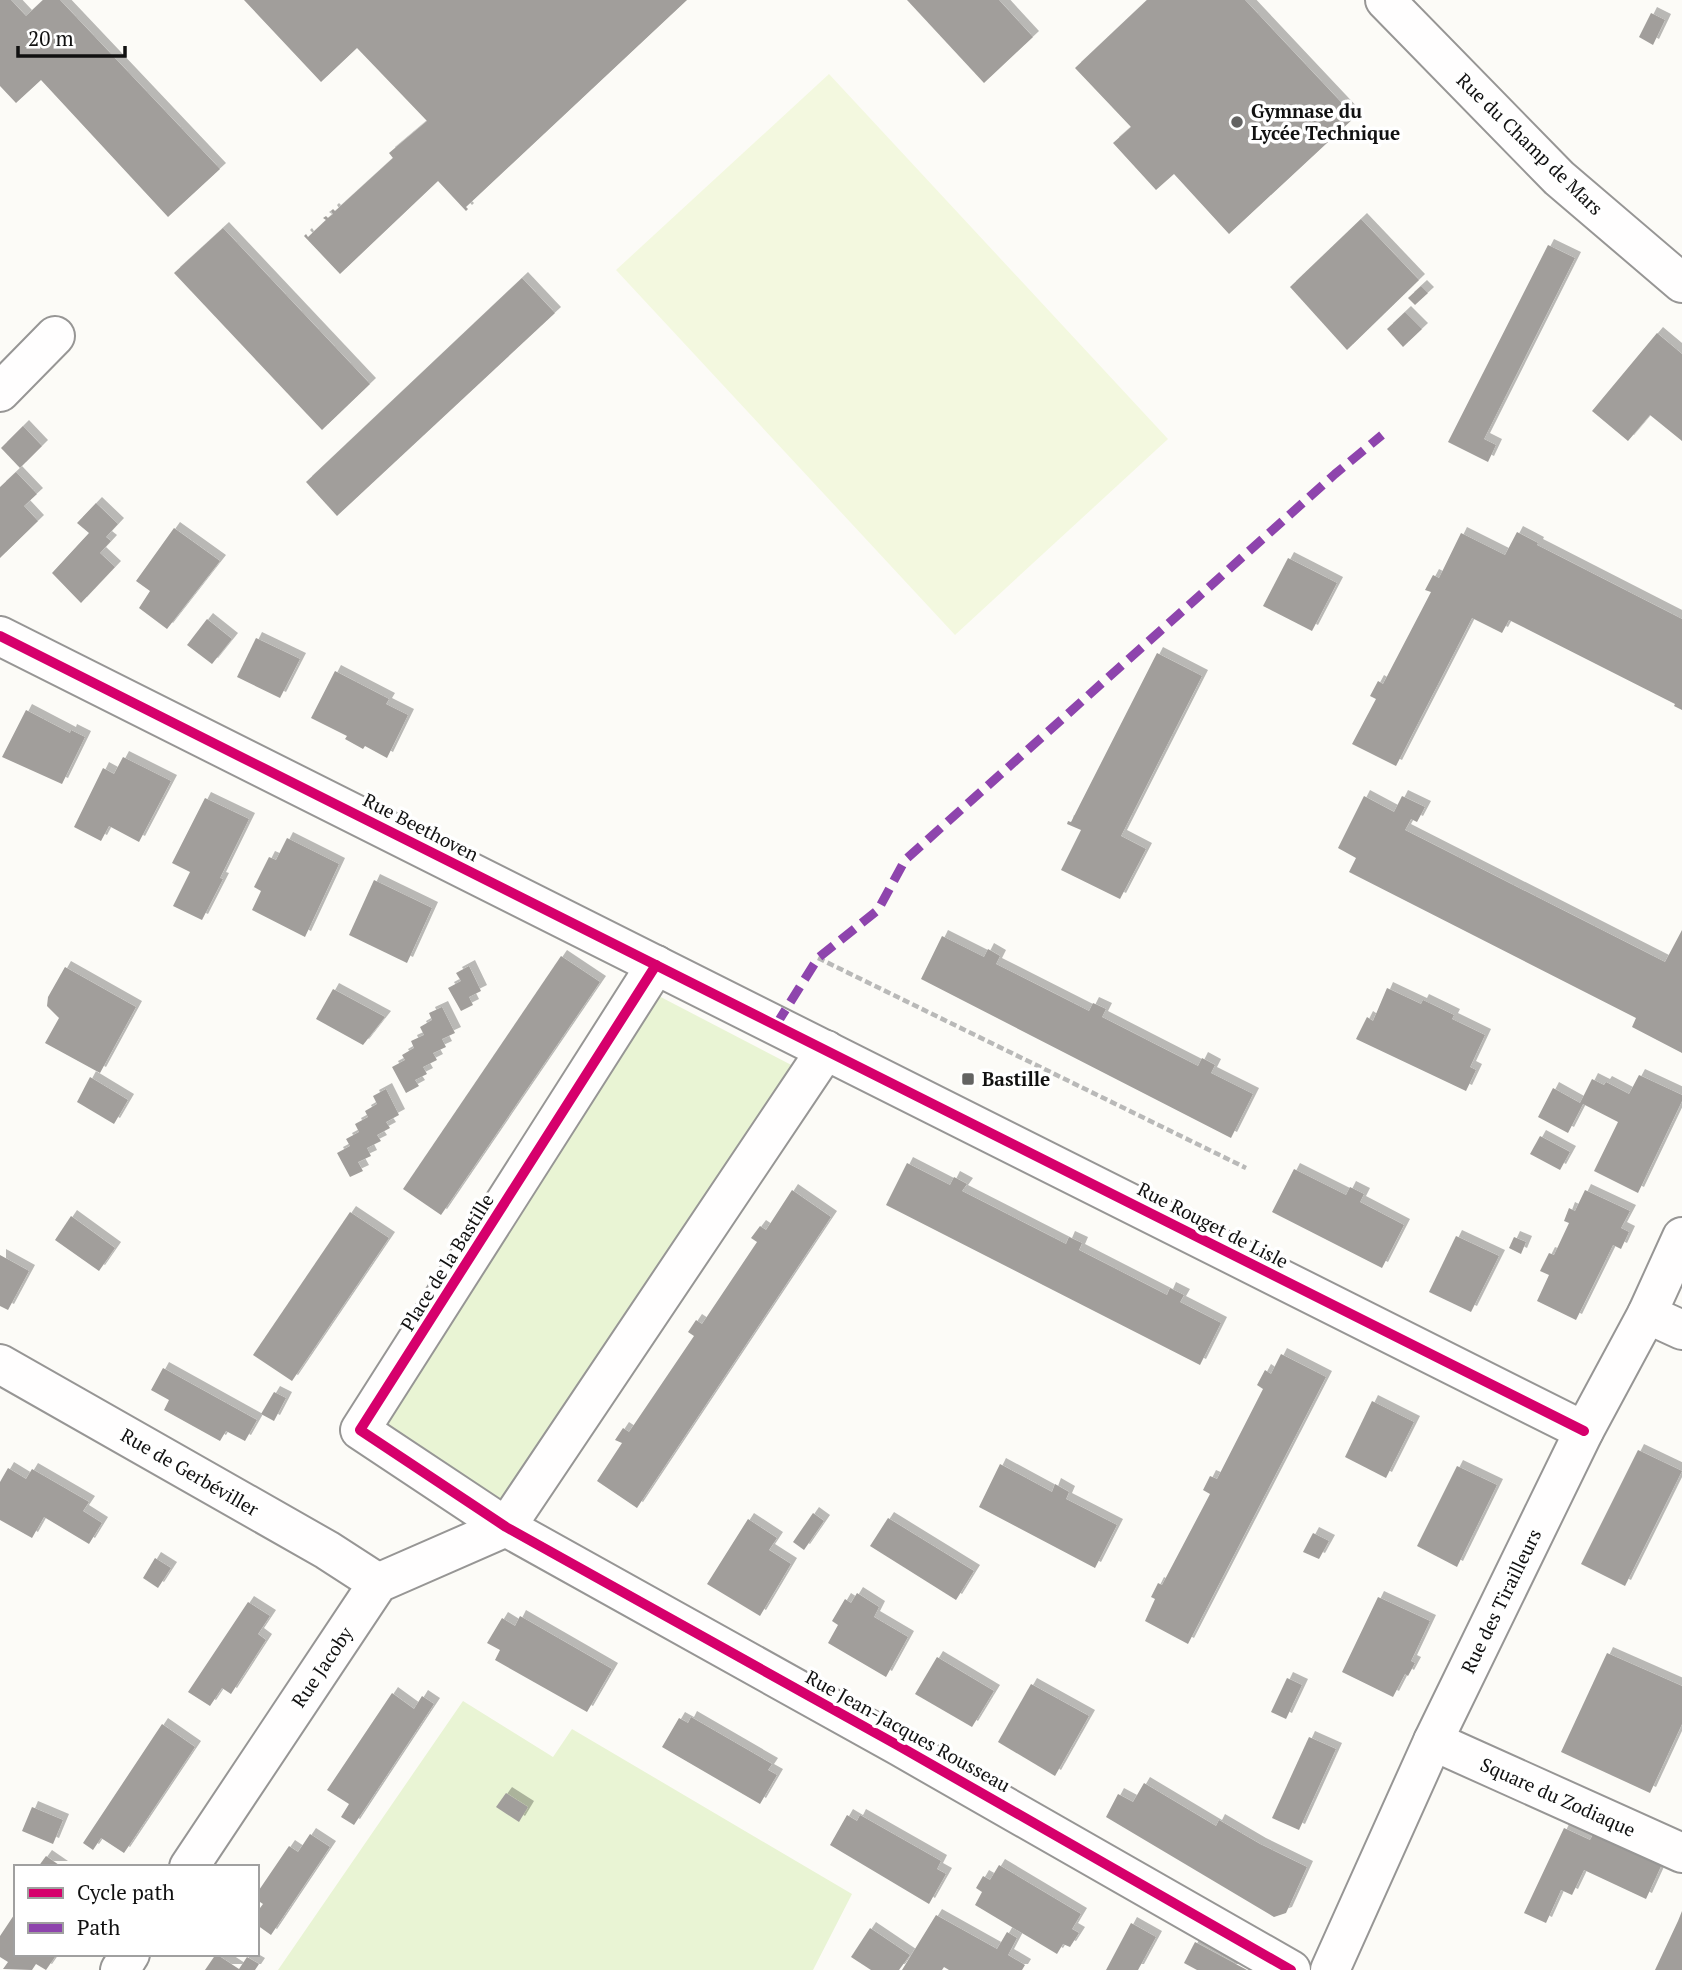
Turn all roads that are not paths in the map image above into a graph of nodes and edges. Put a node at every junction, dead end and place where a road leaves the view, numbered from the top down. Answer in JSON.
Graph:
{"nodes":[{"id":1,"x":1385,"y":0,"type":"edge"},
{"id":2,"x":1682,"y":283,"type":"edge"},
{"id":3,"x":55,"y":336,"type":"dead end"},
{"id":4,"x":0,"y":392,"type":"edge"},
{"id":5,"x":0,"y":635,"type":"edge"},
{"id":6,"x":656,"y":965,"type":"junction"},
{"id":7,"x":826,"y":1051,"type":"junction"},
{"id":8,"x":1682,"y":1237,"type":"edge"},
{"id":9,"x":1647,"y":1314,"type":"junction"},
{"id":10,"x":1682,"y":1330,"type":"edge"},
{"id":11,"x":0,"y":1364,"type":"edge"},
{"id":12,"x":1584,"y":1431,"type":"junction"},
{"id":13,"x":506,"y":1527,"type":"junction"},
{"id":14,"x":378,"y":1583,"type":"junction"},
{"id":15,"x":1433,"y":1741,"type":"junction"},
{"id":16,"x":1682,"y":1853,"type":"edge"},
{"id":17,"x":190,"y":1865,"type":"edge"},
{"id":18,"x":1291,"y":1970,"type":"edge"},
{"id":19,"x":1329,"y":1970,"type":"edge"}],
"edges":[{"from":1,"to":2,"type":"street","name":"Rue du Champ de Mars"},
{"from":3,"to":4,"type":"street"},
{"from":5,"to":6,"type":"street","name":"Rue Beethoven"},
{"from":6,"to":7,"type":"street","name":"Rue Beethoven"},
{"from":6,"to":13,"type":"street","name":"Place de la Bastille"},
{"from":7,"to":12,"type":"street","name":"Rue Rouget de Lisle"},
{"from":7,"to":13,"type":"street"},
{"from":8,"to":9,"type":"street","name":"Rue des Tirailleurs"},
{"from":9,"to":10,"type":"street"},
{"from":9,"to":12,"type":"street","name":"Rue des Tirailleurs"},
{"from":11,"to":14,"type":"street","name":"Rue de Gerbéviller"},
{"from":12,"to":15,"type":"street","name":"Rue des Tirailleurs"},
{"from":13,"to":14,"type":"street"},
{"from":13,"to":18,"type":"street","name":"Rue Jean-Jacques Rousseau"},
{"from":14,"to":17,"type":"street","name":"Rue Jacoby"},
{"from":15,"to":16,"type":"street","name":"Square du Zodiaque"},
{"from":15,"to":19,"type":"street","name":"Rue des Tirailleurs"}]}
